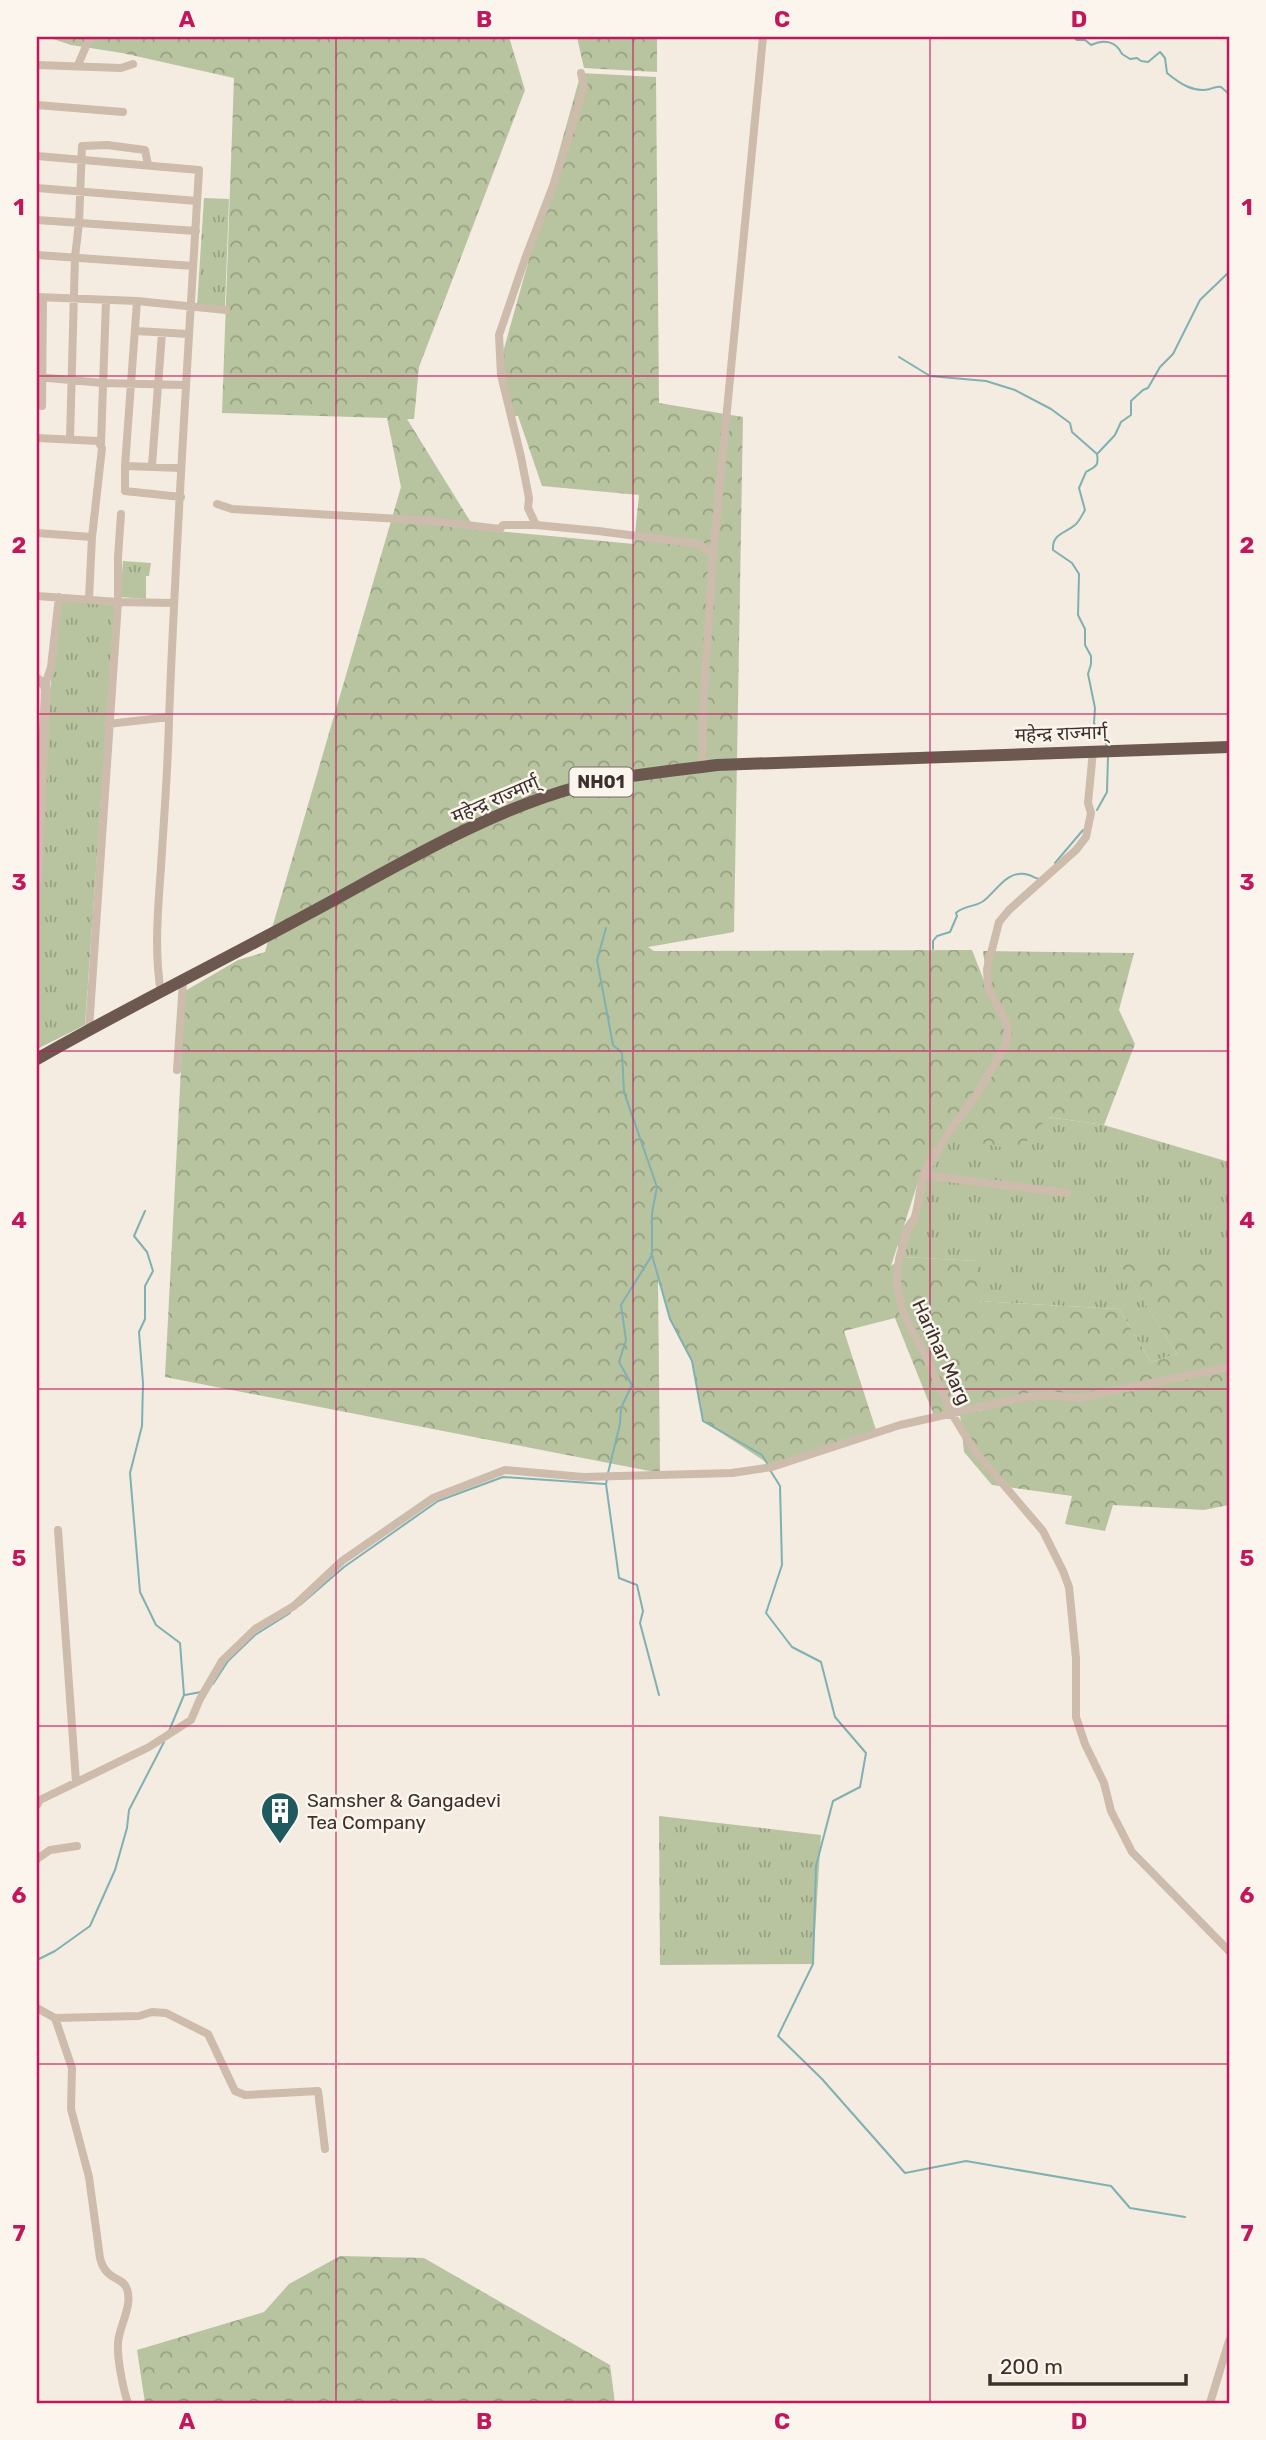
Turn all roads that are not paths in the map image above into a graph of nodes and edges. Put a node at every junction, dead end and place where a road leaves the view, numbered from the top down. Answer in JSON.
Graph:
{"nodes":[{"id":1,"x":90,"y":37,"type":"edge"},
{"id":2,"x":763,"y":37,"type":"edge"},
{"id":3,"x":133,"y":64,"type":"dead end"},
{"id":4,"x":37,"y":65,"type":"edge"},
{"id":5,"x":78,"y":65,"type":"junction"},
{"id":6,"x":581,"y":73,"type":"dead end"},
{"id":7,"x":37,"y":105,"type":"edge"},
{"id":8,"x":123,"y":112,"type":"dead end"},
{"id":9,"x":37,"y":156,"type":"edge"},
{"id":10,"x":82,"y":160,"type":"junction"},
{"id":11,"x":148,"y":165,"type":"junction"},
{"id":12,"x":37,"y":188,"type":"edge"},
{"id":13,"x":79,"y":193,"type":"junction"},
{"id":14,"x":197,"y":201,"type":"junction"},
{"id":15,"x":37,"y":220,"type":"edge"},
{"id":16,"x":79,"y":223,"type":"junction"},
{"id":17,"x":196,"y":232,"type":"junction"},
{"id":18,"x":37,"y":255,"type":"edge"},
{"id":19,"x":75,"y":257,"type":"junction"},
{"id":20,"x":193,"y":266,"type":"junction"},
{"id":21,"x":40,"y":297,"type":"edge"},
{"id":22,"x":75,"y":299,"type":"junction"},
{"id":23,"x":106,"y":301,"type":"junction"},
{"id":24,"x":136,"y":301,"type":"junction"},
{"id":25,"x":191,"y":307,"type":"junction"},
{"id":26,"x":226,"y":310,"type":"dead end"},
{"id":27,"x":136,"y":331,"type":"junction"},
{"id":28,"x":162,"y":333,"type":"junction"},
{"id":29,"x":188,"y":334,"type":"junction"},
{"id":30,"x":40,"y":377,"type":"edge"},
{"id":31,"x":73,"y":380,"type":"junction"},
{"id":32,"x":103,"y":383,"type":"junction"},
{"id":33,"x":131,"y":384,"type":"junction"},
{"id":34,"x":159,"y":384,"type":"junction"},
{"id":35,"x":185,"y":385,"type":"junction"},
{"id":36,"x":42,"y":406,"type":"dead end"},
{"id":37,"x":37,"y":438,"type":"edge"},
{"id":38,"x":70,"y":439,"type":"junction"},
{"id":39,"x":101,"y":443,"type":"junction"},
{"id":40,"x":125,"y":466,"type":"junction"},
{"id":41,"x":152,"y":466,"type":"junction"},
{"id":42,"x":181,"y":468,"type":"junction"},
{"id":43,"x":181,"y":497,"type":"junction"},
{"id":44,"x":217,"y":504,"type":"dead end"},
{"id":45,"x":121,"y":514,"type":"dead end"},
{"id":46,"x":536,"y":525,"type":"junction"},
{"id":47,"x":37,"y":533,"type":"edge"},
{"id":48,"x":92,"y":537,"type":"junction"},
{"id":49,"x":713,"y":555,"type":"junction"},
{"id":50,"x":37,"y":596,"type":"edge"},
{"id":51,"x":59,"y":597,"type":"junction"},
{"id":52,"x":89,"y":599,"type":"junction"},
{"id":53,"x":118,"y":602,"type":"junction"},
{"id":54,"x":173,"y":604,"type":"junction"},
{"id":55,"x":41,"y":682,"type":"edge"},
{"id":56,"x":170,"y":717,"type":"junction"},
{"id":57,"x":108,"y":724,"type":"junction"},
{"id":58,"x":1229,"y":747,"type":"edge"},
{"id":59,"x":1093,"y":751,"type":"junction"},
{"id":60,"x":702,"y":767,"type":"junction"},
{"id":61,"x":37,"y":880,"type":"edge"},
{"id":62,"x":183,"y":982,"type":"junction"},
{"id":63,"x":161,"y":993,"type":"junction"},
{"id":64,"x":89,"y":1029,"type":"junction"},
{"id":65,"x":37,"y":1059,"type":"edge"},
{"id":66,"x":177,"y":1070,"type":"dead end"},
{"id":67,"x":923,"y":1175,"type":"junction"},
{"id":68,"x":1067,"y":1194,"type":"dead end"},
{"id":69,"x":1229,"y":1367,"type":"edge"},
{"id":70,"x":952,"y":1414,"type":"junction"},
{"id":71,"x":58,"y":1530,"type":"dead end"},
{"id":72,"x":76,"y":1782,"type":"junction"},
{"id":73,"x":37,"y":1805,"type":"edge"},
{"id":74,"x":77,"y":1846,"type":"dead end"},
{"id":75,"x":37,"y":1859,"type":"edge"},
{"id":76,"x":1229,"y":1951,"type":"edge"},
{"id":77,"x":37,"y":2008,"type":"edge"},
{"id":78,"x":55,"y":2018,"type":"junction"},
{"id":79,"x":325,"y":2149,"type":"dead end"},
{"id":80,"x":1229,"y":2341,"type":"edge"},
{"id":81,"x":128,"y":2403,"type":"edge"},
{"id":82,"x":1210,"y":2403,"type":"edge"}],
"edges":[{"from":1,"to":5,"type":"street"},
{"from":2,"to":49,"type":"street"},
{"from":3,"to":5,"type":"street"},
{"from":4,"to":5,"type":"street"},
{"from":6,"to":46,"type":"street"},
{"from":7,"to":8,"type":"street"},
{"from":9,"to":10,"type":"street"},
{"from":10,"to":11,"type":"street"},
{"from":10,"to":11,"type":"street"},
{"from":10,"to":13,"type":"street"},
{"from":11,"to":14,"type":"street"},
{"from":12,"to":13,"type":"street"},
{"from":13,"to":14,"type":"street"},
{"from":13,"to":16,"type":"street"},
{"from":14,"to":17,"type":"street"},
{"from":15,"to":16,"type":"street"},
{"from":16,"to":17,"type":"street"},
{"from":16,"to":19,"type":"street"},
{"from":17,"to":20,"type":"street"},
{"from":18,"to":19,"type":"street"},
{"from":19,"to":20,"type":"street"},
{"from":19,"to":22,"type":"street"},
{"from":20,"to":25,"type":"street"},
{"from":21,"to":22,"type":"street"},
{"from":21,"to":30,"type":"street"},
{"from":22,"to":23,"type":"street"},
{"from":22,"to":31,"type":"street"},
{"from":23,"to":24,"type":"street"},
{"from":23,"to":32,"type":"street"},
{"from":24,"to":25,"type":"street"},
{"from":24,"to":27,"type":"street"},
{"from":25,"to":26,"type":"street"},
{"from":25,"to":29,"type":"street"},
{"from":27,"to":28,"type":"street"},
{"from":27,"to":33,"type":"street"},
{"from":28,"to":29,"type":"street"},
{"from":28,"to":34,"type":"street"},
{"from":29,"to":35,"type":"street"},
{"from":30,"to":31,"type":"street"},
{"from":30,"to":36,"type":"street"},
{"from":31,"to":32,"type":"street"},
{"from":31,"to":38,"type":"street"},
{"from":32,"to":33,"type":"street"},
{"from":32,"to":39,"type":"street"},
{"from":33,"to":34,"type":"street"},
{"from":33,"to":40,"type":"street"},
{"from":34,"to":35,"type":"street"},
{"from":34,"to":41,"type":"street"},
{"from":35,"to":42,"type":"street"},
{"from":37,"to":38,"type":"street"},
{"from":38,"to":39,"type":"street"},
{"from":39,"to":48,"type":"street"},
{"from":40,"to":41,"type":"street"},
{"from":40,"to":43,"type":"street"},
{"from":41,"to":42,"type":"street"},
{"from":42,"to":43,"type":"street"},
{"from":43,"to":54,"type":"street"},
{"from":44,"to":46,"type":"street"},
{"from":45,"to":53,"type":"street"},
{"from":46,"to":49,"type":"street"},
{"from":47,"to":48,"type":"street"},
{"from":48,"to":52,"type":"street"},
{"from":49,"to":60,"type":"street"},
{"from":50,"to":51,"type":"street"},
{"from":51,"to":52,"type":"street"},
{"from":51,"to":55,"type":"street"},
{"from":52,"to":53,"type":"street"},
{"from":53,"to":54,"type":"street"},
{"from":53,"to":57,"type":"street"},
{"from":54,"to":56,"type":"street"},
{"from":55,"to":61,"type":"street"},
{"from":56,"to":57,"type":"street"},
{"from":56,"to":63,"type":"street"},
{"from":57,"to":64,"type":"street"},
{"from":58,"to":59,"type":"highway","name":"महेन्द्र राज्मार्ग्","number":"NH01"},
{"from":59,"to":60,"type":"highway","name":"महेन्द्र राज्मार्ग्","number":"NH01"},
{"from":59,"to":67,"type":"street","name":"Harihar Marg"},
{"from":60,"to":62,"type":"highway","name":"महेन्द्र राज्मार्ग्","number":"NH01"},
{"from":62,"to":63,"type":"highway","name":"महेन्द्र राज्मार्ग्","number":"NH01"},
{"from":62,"to":66,"type":"street"},
{"from":63,"to":64,"type":"highway","name":"महेन्द्र राज्मार्ग्","number":"NH01"},
{"from":64,"to":65,"type":"highway","name":"महेन्द्र राज्मार्ग्","number":"NH01"},
{"from":67,"to":68,"type":"street"},
{"from":67,"to":70,"type":"street","name":"Harihar Marg"},
{"from":69,"to":70,"type":"street"},
{"from":70,"to":72,"type":"street"},
{"from":70,"to":76,"type":"street","name":"Harihar Marg"},
{"from":71,"to":72,"type":"street"},
{"from":72,"to":73,"type":"street"},
{"from":74,"to":75,"type":"street"},
{"from":77,"to":78,"type":"street"},
{"from":78,"to":79,"type":"street"},
{"from":78,"to":81,"type":"street"},
{"from":80,"to":82,"type":"street"}]}
